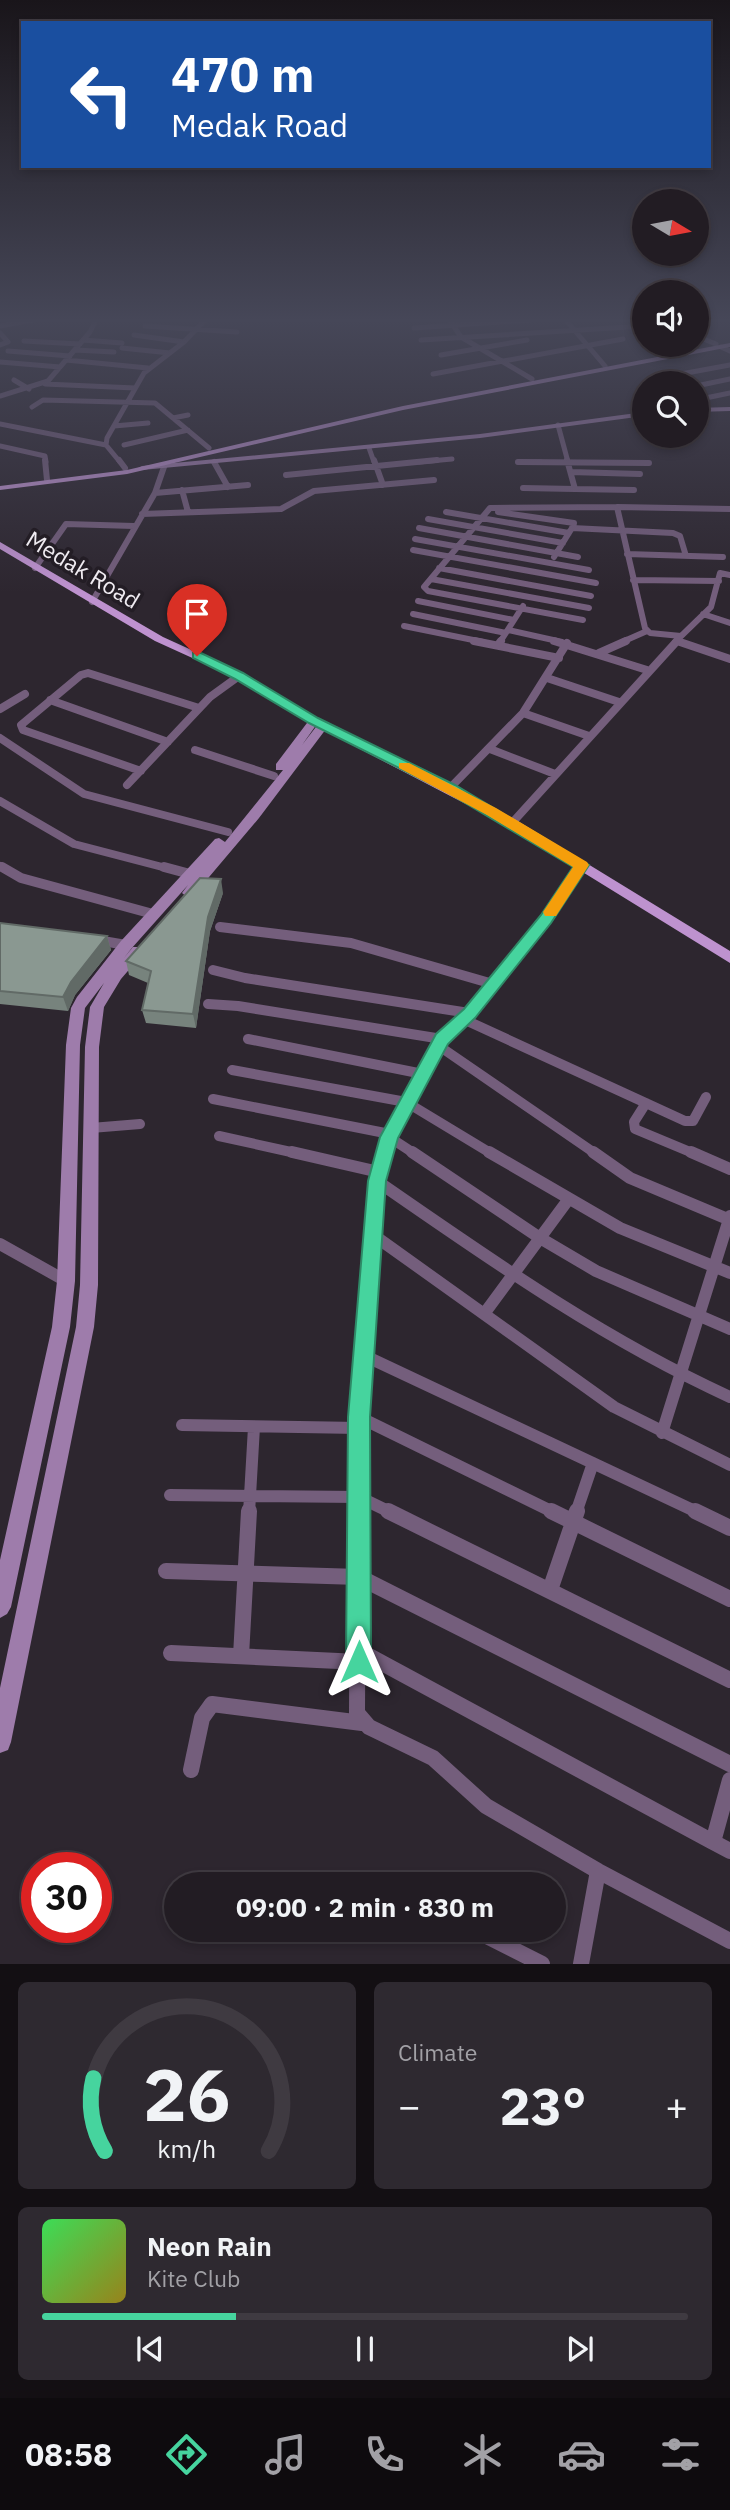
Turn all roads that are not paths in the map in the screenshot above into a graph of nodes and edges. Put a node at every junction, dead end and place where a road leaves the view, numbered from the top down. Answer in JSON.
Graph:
{"nodes":[{"id":1,"x":124,"y":410,"type":"edge"},
{"id":2,"x":163,"y":410,"type":"edge"},
{"id":3,"x":389,"y":410,"type":"edge"},
{"id":4,"x":396,"y":410,"type":"edge"},
{"id":5,"x":188,"y":415,"type":"dead end"},
{"id":6,"x":632,"y":416,"type":"edge"},
{"id":7,"x":173,"y":418,"type":"junction"},
{"id":8,"x":148,"y":423,"type":"dead end"},
{"id":9,"x":0,"y":424,"type":"edge"},
{"id":10,"x":558,"y":425,"type":"junction"},
{"id":11,"x":114,"y":426,"type":"junction"},
{"id":12,"x":188,"y":430,"type":"junction"},
{"id":13,"x":106,"y":445,"type":"junction"},
{"id":14,"x":124,"y":445,"type":"dead end"},
{"id":15,"x":0,"y":446,"type":"edge"},
{"id":16,"x":209,"y":448,"type":"junction"},
{"id":17,"x":369,"y":448,"type":"junction"},
{"id":18,"x":452,"y":459,"type":"dead end"},
{"id":19,"x":214,"y":462,"type":"junction"},
{"id":20,"x":518,"y":462,"type":"dead end"},
{"id":21,"x":568,"y":463,"type":"junction"},
{"id":22,"x":649,"y":463,"type":"dead end"},
{"id":23,"x":376,"y":466,"type":"junction"},
{"id":24,"x":164,"y":467,"type":"junction"},
{"id":25,"x":125,"y":468,"type":"junction"},
{"id":26,"x":142,"y":468,"type":"junction"},
{"id":27,"x":571,"y":472,"type":"junction"},
{"id":28,"x":640,"y":474,"type":"dead end"},
{"id":29,"x":286,"y":475,"type":"dead end"},
{"id":30,"x":47,"y":480,"type":"junction"},
{"id":31,"x":434,"y":480,"type":"dead end"},
{"id":32,"x":248,"y":485,"type":"dead end"},
{"id":33,"x":383,"y":485,"type":"junction"},
{"id":34,"x":0,"y":486,"type":"edge"},
{"id":35,"x":228,"y":487,"type":"junction"},
{"id":36,"x":523,"y":488,"type":"dead end"},
{"id":37,"x":575,"y":489,"type":"junction"},
{"id":38,"x":634,"y":489,"type":"dead end"},
{"id":39,"x":182,"y":490,"type":"junction"},
{"id":40,"x":155,"y":493,"type":"junction"},
{"id":41,"x":617,"y":507,"type":"junction"},
{"id":42,"x":730,"y":509,"type":"edge"},
{"id":43,"x":486,"y":510,"type":"junction"},
{"id":44,"x":188,"y":512,"type":"junction"},
{"id":45,"x":446,"y":512,"type":"dead end"},
{"id":46,"x":142,"y":513,"type":"junction"},
{"id":47,"x":480,"y":518,"type":"junction"},
{"id":48,"x":428,"y":519,"type":"dead end"},
{"id":49,"x":134,"y":526,"type":"junction"},
{"id":50,"x":473,"y":527,"type":"junction"},
{"id":51,"x":419,"y":528,"type":"dead end"},
{"id":52,"x":571,"y":531,"type":"junction"},
{"id":53,"x":622,"y":531,"type":"junction"},
{"id":54,"x":465,"y":537,"type":"junction"},
{"id":55,"x":415,"y":539,"type":"dead end"},
{"id":56,"x":563,"y":543,"type":"junction"},
{"id":57,"x":0,"y":545,"type":"edge"},
{"id":58,"x":457,"y":546,"type":"junction"},
{"id":59,"x":413,"y":550,"type":"dead end"},
{"id":60,"x":556,"y":553,"type":"junction"},
{"id":61,"x":627,"y":554,"type":"junction"},
{"id":62,"x":449,"y":556,"type":"junction"},
{"id":63,"x":687,"y":556,"type":"junction"},
{"id":64,"x":578,"y":557,"type":"dead end"},
{"id":65,"x":550,"y":563,"type":"junction"},
{"id":66,"x":35,"y":568,"type":"junction"},
{"id":67,"x":439,"y":568,"type":"junction"},
{"id":68,"x":589,"y":570,"type":"dead end"},
{"id":69,"x":544,"y":574,"type":"junction"},
{"id":70,"x":730,"y":575,"type":"edge"},
{"id":71,"x":719,"y":577,"type":"junction"},
{"id":72,"x":431,"y":579,"type":"junction"},
{"id":73,"x":633,"y":580,"type":"junction"},
{"id":74,"x":596,"y":583,"type":"dead end"},
{"id":75,"x":536,"y":586,"type":"junction"},
{"id":76,"x":591,"y":596,"type":"dead end"},
{"id":77,"x":528,"y":597,"type":"junction"},
{"id":78,"x":418,"y":601,"type":"dead end"},
{"id":79,"x":92,"y":602,"type":"junction"},
{"id":80,"x":521,"y":608,"type":"junction"},
{"id":81,"x":589,"y":608,"type":"dead end"},
{"id":82,"x":413,"y":614,"type":"dead end"},
{"id":83,"x":704,"y":614,"type":"junction"},
{"id":84,"x":514,"y":620,"type":"junction"},
{"id":85,"x":583,"y":620,"type":"dead end"},
{"id":86,"x":730,"y":623,"type":"edge"},
{"id":87,"x":404,"y":626,"type":"dead end"},
{"id":88,"x":507,"y":631,"type":"junction"},
{"id":89,"x":647,"y":631,"type":"junction"},
{"id":90,"x":679,"y":639,"type":"junction"},
{"id":91,"x":567,"y":643,"type":"junction"},
{"id":92,"x":498,"y":645,"type":"junction"},
{"id":93,"x":599,"y":653,"type":"junction"},
{"id":94,"x":559,"y":658,"type":"junction"},
{"id":95,"x":730,"y":659,"type":"edge"},
{"id":96,"x":647,"y":670,"type":"junction"},
{"id":97,"x":242,"y":678,"type":"junction"},
{"id":98,"x":547,"y":678,"type":"junction"},
{"id":99,"x":25,"y":694,"type":"dead end"},
{"id":100,"x":50,"y":700,"type":"junction"},
{"id":101,"x":619,"y":702,"type":"junction"},
{"id":102,"x":199,"y":708,"type":"junction"},
{"id":103,"x":0,"y":709,"type":"edge"},
{"id":104,"x":523,"y":713,"type":"junction"},
{"id":105,"x":318,"y":723,"type":"junction"},
{"id":106,"x":589,"y":736,"type":"junction"},
{"id":107,"x":2,"y":742,"type":"edge"},
{"id":108,"x":168,"y":742,"type":"junction"},
{"id":109,"x":490,"y":749,"type":"junction"},
{"id":110,"x":195,"y":750,"type":"dead end"},
{"id":111,"x":141,"y":771,"type":"junction"},
{"id":112,"x":555,"y":774,"type":"junction"},
{"id":113,"x":274,"y":776,"type":"junction"},
{"id":114,"x":127,"y":785,"type":"dead end"},
{"id":115,"x":450,"y":788,"type":"junction"},
{"id":116,"x":0,"y":801,"type":"edge"},
{"id":117,"x":512,"y":823,"type":"junction"},
{"id":118,"x":228,"y":832,"type":"junction"},
{"id":119,"x":582,"y":865,"type":"junction"},
{"id":120,"x":0,"y":866,"type":"edge"},
{"id":121,"x":190,"y":874,"type":"junction"},
{"id":122,"x":153,"y":914,"type":"junction"},
{"id":123,"x":220,"y":927,"type":"dead end"},
{"id":124,"x":87,"y":939,"type":"edge"},
{"id":125,"x":126,"y":945,"type":"junction"},
{"id":126,"x":730,"y":958,"type":"edge"},
{"id":127,"x":213,"y":970,"type":"dead end"},
{"id":128,"x":493,"y":984,"type":"junction"},
{"id":129,"x":208,"y":1004,"type":"dead end"},
{"id":130,"x":78,"y":1016,"type":"junction"},
{"id":131,"x":466,"y":1016,"type":"junction"},
{"id":132,"x":96,"y":1018,"type":"junction"},
{"id":133,"x":248,"y":1039,"type":"dead end"},
{"id":134,"x":440,"y":1043,"type":"junction"},
{"id":135,"x":232,"y":1070,"type":"dead end"},
{"id":136,"x":422,"y":1074,"type":"junction"},
{"id":137,"x":706,"y":1097,"type":"dead end"},
{"id":138,"x":214,"y":1099,"type":"dead end"},
{"id":139,"x":406,"y":1102,"type":"junction"},
{"id":140,"x":646,"y":1102,"type":"junction"},
{"id":141,"x":140,"y":1125,"type":"dead end"},
{"id":142,"x":91,"y":1128,"type":"junction"},
{"id":143,"x":390,"y":1135,"type":"junction"},
{"id":144,"x":219,"y":1136,"type":"dead end"},
{"id":145,"x":730,"y":1169,"type":"edge"},
{"id":146,"x":378,"y":1177,"type":"junction"},
{"id":147,"x":568,"y":1200,"type":"junction"},
{"id":148,"x":729,"y":1218,"type":"edge"},
{"id":149,"x":372,"y":1234,"type":"junction"},
{"id":150,"x":540,"y":1238,"type":"junction"},
{"id":151,"x":0,"y":1244,"type":"edge"},
{"id":152,"x":714,"y":1266,"type":"junction"},
{"id":153,"x":730,"y":1273,"type":"edge"},
{"id":154,"x":514,"y":1275,"type":"junction"},
{"id":155,"x":65,"y":1281,"type":"junction"},
{"id":156,"x":484,"y":1314,"type":"junction"},
{"id":157,"x":699,"y":1316,"type":"junction"},
{"id":158,"x":730,"y":1329,"type":"edge"},
{"id":159,"x":81,"y":1354,"type":"junction"},
{"id":160,"x":55,"y":1355,"type":"junction"},
{"id":161,"x":363,"y":1355,"type":"junction"},
{"id":162,"x":680,"y":1376,"type":"junction"},
{"id":163,"x":730,"y":1397,"type":"edge"},
{"id":164,"x":359,"y":1423,"type":"junction"},
{"id":165,"x":182,"y":1424,"type":"dead end"},
{"id":166,"x":254,"y":1427,"type":"junction"},
{"id":167,"x":662,"y":1433,"type":"junction"},
{"id":168,"x":593,"y":1463,"type":"junction"},
{"id":169,"x":730,"y":1465,"type":"edge"},
{"id":170,"x":170,"y":1495,"type":"dead end"},
{"id":171,"x":250,"y":1496,"type":"junction"},
{"id":172,"x":359,"y":1497,"type":"junction"},
{"id":173,"x":573,"y":1522,"type":"junction"},
{"id":174,"x":730,"y":1528,"type":"edge"},
{"id":175,"x":166,"y":1571,"type":"dead end"},
{"id":176,"x":246,"y":1574,"type":"junction"},
{"id":177,"x":359,"y":1577,"type":"junction"},
{"id":178,"x":550,"y":1590,"type":"junction"},
{"id":179,"x":730,"y":1599,"type":"edge"},
{"id":180,"x":0,"y":1607,"type":"edge"},
{"id":181,"x":171,"y":1653,"type":"dead end"},
{"id":182,"x":241,"y":1656,"type":"junction"},
{"id":183,"x":359,"y":1656,"type":"junction"},
{"id":184,"x":730,"y":1680,"type":"edge"},
{"id":185,"x":362,"y":1723,"type":"junction"},
{"id":186,"x":0,"y":1742,"type":"edge"},
{"id":187,"x":730,"y":1763,"type":"edge"},
{"id":188,"x":191,"y":1770,"type":"dead end"},
{"id":189,"x":730,"y":1780,"type":"edge"},
{"id":190,"x":713,"y":1842,"type":"junction"},
{"id":191,"x":730,"y":1851,"type":"edge"},
{"id":192,"x":598,"y":1871,"type":"junction"},
{"id":193,"x":730,"y":1941,"type":"edge"},
{"id":194,"x":499,"y":1942,"type":"edge"},
{"id":195,"x":542,"y":1964,"type":"edge"},
{"id":196,"x":581,"y":1964,"type":"edge"}],
"edges":[{"from":1,"to":11,"type":"street"},
{"from":2,"to":7,"type":"street"},
{"from":3,"to":16,"type":"main road"},
{"from":4,"to":26,"type":"main road"},
{"from":5,"to":7,"type":"street"},
{"from":6,"to":10,"type":"street"},
{"from":7,"to":12,"type":"street"},
{"from":8,"to":11,"type":"street"},
{"from":9,"to":13,"type":"street"},
{"from":10,"to":17,"type":"street"},
{"from":10,"to":21,"type":"street"},
{"from":11,"to":13,"type":"street"},
{"from":12,"to":14,"type":"street"},
{"from":12,"to":16,"type":"street"},
{"from":13,"to":25,"type":"street"},
{"from":15,"to":30,"type":"street"},
{"from":16,"to":25,"type":"main road"},
{"from":17,"to":19,"type":"street"},
{"from":17,"to":23,"type":"street"},
{"from":18,"to":23,"type":"street"},
{"from":19,"to":24,"type":"street"},
{"from":19,"to":35,"type":"street"},
{"from":20,"to":21,"type":"street"},
{"from":21,"to":22,"type":"street"},
{"from":21,"to":27,"type":"street"},
{"from":23,"to":29,"type":"street"},
{"from":23,"to":33,"type":"street"},
{"from":24,"to":26,"type":"street"},
{"from":24,"to":40,"type":"street"},
{"from":25,"to":30,"type":"main road"},
{"from":26,"to":34,"type":"main road"},
{"from":27,"to":28,"type":"street"},
{"from":27,"to":37,"type":"street"},
{"from":30,"to":34,"type":"main road"},
{"from":31,"to":33,"type":"street"},
{"from":32,"to":35,"type":"street"},
{"from":33,"to":44,"type":"street"},
{"from":35,"to":39,"type":"street"},
{"from":36,"to":37,"type":"street"},
{"from":37,"to":38,"type":"street"},
{"from":39,"to":40,"type":"street"},
{"from":39,"to":44,"type":"street"},
{"from":40,"to":46,"type":"street"},
{"from":41,"to":42,"type":"street"},
{"from":41,"to":43,"type":"street"},
{"from":41,"to":53,"type":"street"},
{"from":43,"to":47,"type":"street"},
{"from":43,"to":52,"type":"street"},
{"from":44,"to":46,"type":"street"},
{"from":45,"to":47,"type":"street"},
{"from":46,"to":49,"type":"street"},
{"from":47,"to":50,"type":"street"},
{"from":47,"to":52,"type":"street"},
{"from":48,"to":50,"type":"street"},
{"from":49,"to":66,"type":"street"},
{"from":49,"to":79,"type":"street"},
{"from":50,"to":54,"type":"street"},
{"from":50,"to":56,"type":"street"},
{"from":51,"to":54,"type":"street"},
{"from":52,"to":53,"type":"street"},
{"from":52,"to":56,"type":"street"},
{"from":53,"to":61,"type":"street"},
{"from":53,"to":63,"type":"street"},
{"from":54,"to":58,"type":"street"},
{"from":54,"to":60,"type":"street"},
{"from":55,"to":58,"type":"street"},
{"from":56,"to":60,"type":"street"},
{"from":57,"to":66,"type":"main road","name":"Medak Road"},
{"from":58,"to":62,"type":"street"},
{"from":58,"to":65,"type":"street"},
{"from":59,"to":62,"type":"street"},
{"from":60,"to":64,"type":"street"},
{"from":60,"to":65,"type":"street"},
{"from":61,"to":63,"type":"street"},
{"from":61,"to":73,"type":"street"},
{"from":62,"to":67,"type":"street"},
{"from":62,"to":69,"type":"street"},
{"from":63,"to":71,"type":"street"},
{"from":65,"to":68,"type":"street"},
{"from":65,"to":69,"type":"street"},
{"from":66,"to":79,"type":"main road","name":"Medak Road"},
{"from":67,"to":72,"type":"street"},
{"from":67,"to":75,"type":"street"},
{"from":69,"to":74,"type":"street"},
{"from":69,"to":75,"type":"street"},
{"from":70,"to":71,"type":"street"},
{"from":71,"to":73,"type":"street"},
{"from":71,"to":83,"type":"street"},
{"from":72,"to":77,"type":"street"},
{"from":72,"to":80,"type":"street"},
{"from":73,"to":89,"type":"street"},
{"from":75,"to":76,"type":"street"},
{"from":75,"to":77,"type":"street"},
{"from":77,"to":80,"type":"street"},
{"from":77,"to":81,"type":"street"},
{"from":78,"to":84,"type":"street"},
{"from":79,"to":97,"type":"main road","name":"Medak Road"},
{"from":80,"to":84,"type":"street"},
{"from":80,"to":85,"type":"street"},
{"from":82,"to":88,"type":"street"},
{"from":83,"to":86,"type":"street"},
{"from":83,"to":90,"type":"street"},
{"from":84,"to":88,"type":"street"},
{"from":87,"to":92,"type":"street"},
{"from":88,"to":91,"type":"street"},
{"from":88,"to":92,"type":"street"},
{"from":89,"to":90,"type":"street"},
{"from":89,"to":93,"type":"street"},
{"from":90,"to":95,"type":"street"},
{"from":90,"to":96,"type":"street"},
{"from":91,"to":93,"type":"street"},
{"from":91,"to":94,"type":"street"},
{"from":92,"to":94,"type":"street"},
{"from":93,"to":96,"type":"street"},
{"from":94,"to":98,"type":"street"},
{"from":96,"to":101,"type":"street"},
{"from":97,"to":102,"type":"street"},
{"from":97,"to":105,"type":"main road","name":"Medak Road"},
{"from":98,"to":101,"type":"street"},
{"from":98,"to":104,"type":"street"},
{"from":99,"to":103,"type":"street"},
{"from":100,"to":102,"type":"street"},
{"from":100,"to":108,"type":"street"},
{"from":100,"to":111,"type":"street"},
{"from":101,"to":106,"type":"street"},
{"from":102,"to":108,"type":"street"},
{"from":104,"to":106,"type":"street"},
{"from":104,"to":109,"type":"street"},
{"from":105,"to":113,"type":"street"},
{"from":105,"to":115,"type":"main road","name":"Medak Road"},
{"from":105,"to":132,"type":"street"},
{"from":106,"to":112,"type":"street"},
{"from":107,"to":118,"type":"street"},
{"from":108,"to":111,"type":"street"},
{"from":109,"to":112,"type":"street"},
{"from":109,"to":115,"type":"street"},
{"from":110,"to":113,"type":"street"},
{"from":111,"to":114,"type":"street"},
{"from":112,"to":117,"type":"street"},
{"from":113,"to":118,"type":"street"},
{"from":115,"to":117,"type":"main road","name":"Medak Road"},
{"from":116,"to":121,"type":"street"},
{"from":117,"to":119,"type":"main road","name":"Medak Road"},
{"from":118,"to":121,"type":"street"},
{"from":119,"to":126,"type":"main road","name":"Medak Road"},
{"from":119,"to":128,"type":"street"},
{"from":120,"to":122,"type":"street"},
{"from":121,"to":122,"type":"street"},
{"from":122,"to":125,"type":"street"},
{"from":123,"to":128,"type":"street"},
{"from":124,"to":125,"type":"street"},
{"from":125,"to":130,"type":"street"},
{"from":127,"to":131,"type":"street"},
{"from":128,"to":131,"type":"street"},
{"from":129,"to":134,"type":"street"},
{"from":130,"to":132,"type":"street"},
{"from":130,"to":155,"type":"street"},
{"from":131,"to":134,"type":"street"},
{"from":131,"to":140,"type":"street"},
{"from":132,"to":142,"type":"street"},
{"from":133,"to":136,"type":"street"},
{"from":134,"to":136,"type":"street"},
{"from":134,"to":148,"type":"street"},
{"from":135,"to":139,"type":"street"},
{"from":136,"to":139,"type":"street"},
{"from":137,"to":140,"type":"street"},
{"from":138,"to":143,"type":"street"},
{"from":139,"to":143,"type":"street"},
{"from":139,"to":147,"type":"street"},
{"from":140,"to":145,"type":"street"},
{"from":141,"to":142,"type":"street"},
{"from":142,"to":159,"type":"street"},
{"from":143,"to":146,"type":"street"},
{"from":143,"to":150,"type":"street"},
{"from":144,"to":146,"type":"street"},
{"from":146,"to":149,"type":"street"},
{"from":146,"to":154,"type":"street"},
{"from":147,"to":150,"type":"street"},
{"from":147,"to":152,"type":"street"},
{"from":148,"to":152,"type":"street"},
{"from":149,"to":156,"type":"street"},
{"from":149,"to":161,"type":"street"},
{"from":150,"to":154,"type":"street"},
{"from":150,"to":157,"type":"street"},
{"from":151,"to":155,"type":"street"},
{"from":152,"to":153,"type":"street"},
{"from":152,"to":157,"type":"street"},
{"from":154,"to":156,"type":"street"},
{"from":154,"to":162,"type":"street"},
{"from":155,"to":160,"type":"street"},
{"from":156,"to":167,"type":"street"},
{"from":157,"to":158,"type":"street"},
{"from":157,"to":162,"type":"street"},
{"from":159,"to":160,"type":"street"},
{"from":159,"to":186,"type":"street"},
{"from":160,"to":180,"type":"street"},
{"from":161,"to":164,"type":"street"},
{"from":161,"to":168,"type":"street"},
{"from":162,"to":163,"type":"street"},
{"from":162,"to":167,"type":"street"},
{"from":164,"to":166,"type":"street"},
{"from":164,"to":172,"type":"street"},
{"from":164,"to":173,"type":"street"},
{"from":165,"to":166,"type":"street"},
{"from":166,"to":171,"type":"street"},
{"from":167,"to":169,"type":"street"},
{"from":168,"to":173,"type":"street"},
{"from":168,"to":174,"type":"street"},
{"from":170,"to":171,"type":"street"},
{"from":171,"to":172,"type":"street"},
{"from":171,"to":176,"type":"street"},
{"from":172,"to":177,"type":"street"},
{"from":172,"to":178,"type":"street"},
{"from":173,"to":178,"type":"street"},
{"from":173,"to":179,"type":"street"},
{"from":175,"to":176,"type":"street"},
{"from":176,"to":177,"type":"street"},
{"from":176,"to":182,"type":"street"},
{"from":177,"to":183,"type":"street"},
{"from":177,"to":187,"type":"street"},
{"from":178,"to":184,"type":"street"},
{"from":181,"to":182,"type":"street"},
{"from":182,"to":183,"type":"street"},
{"from":183,"to":185,"type":"street"},
{"from":183,"to":190,"type":"street"},
{"from":185,"to":188,"type":"street"},
{"from":185,"to":192,"type":"street"},
{"from":189,"to":190,"type":"street"},
{"from":190,"to":191,"type":"street"},
{"from":192,"to":193,"type":"street"},
{"from":192,"to":196,"type":"street"},
{"from":194,"to":195,"type":"street"}]}
